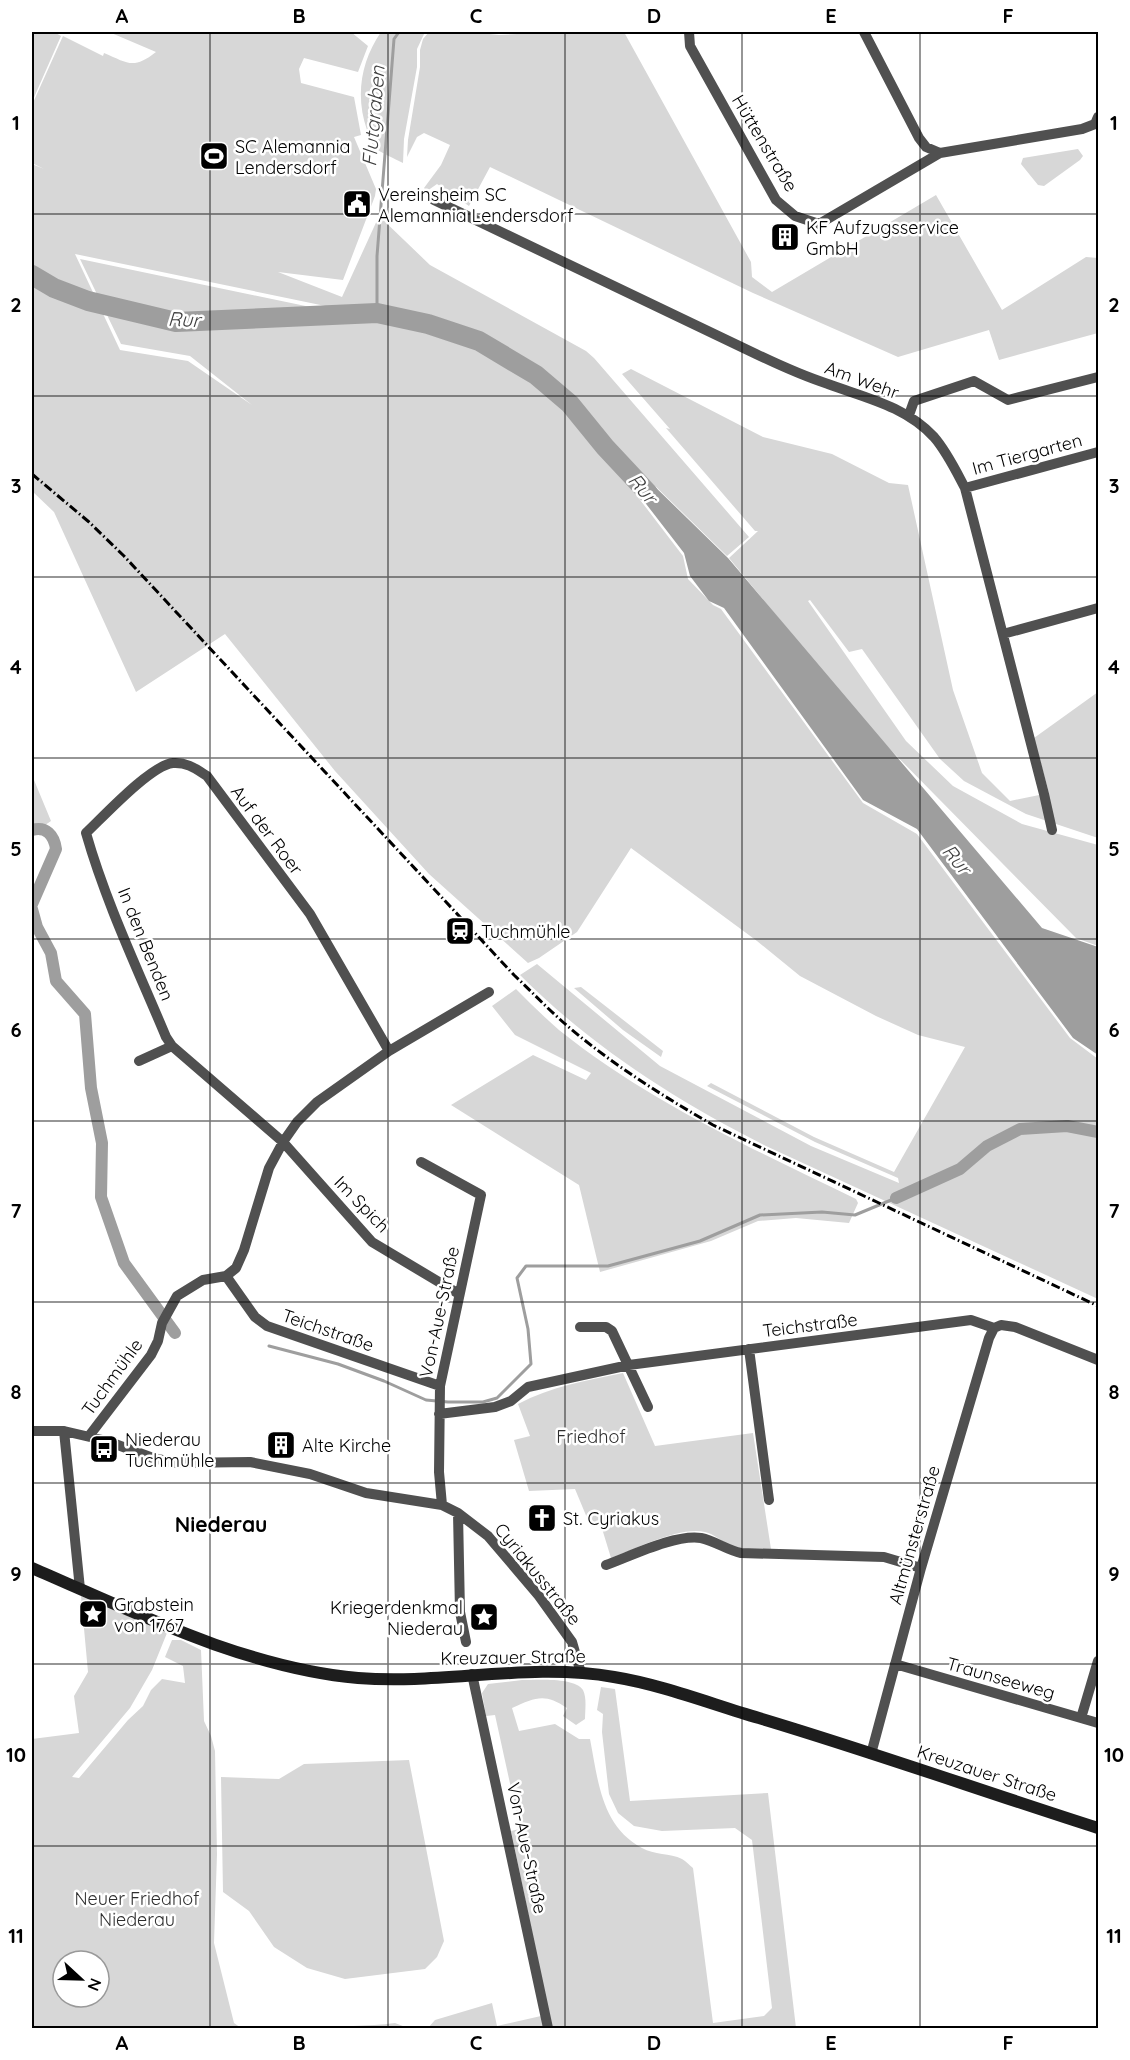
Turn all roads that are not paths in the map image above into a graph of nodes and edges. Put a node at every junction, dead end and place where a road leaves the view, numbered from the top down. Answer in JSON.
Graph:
{"nodes":[{"id":1,"x":689,"y":32,"type":"edge"},
{"id":2,"x":864,"y":32,"type":"edge"},
{"id":3,"x":1098,"y":117,"type":"edge"},
{"id":4,"x":940,"y":153,"type":"junction"},
{"id":5,"x":434,"y":200,"type":"dead end"},
{"id":6,"x":1098,"y":377,"type":"edge"},
{"id":7,"x":909,"y":416,"type":"junction"},
{"id":8,"x":1098,"y":452,"type":"edge"},
{"id":9,"x":965,"y":488,"type":"junction"},
{"id":10,"x":1098,"y":608,"type":"edge"},
{"id":11,"x":1003,"y":634,"type":"junction"},
{"id":12,"x":1052,"y":830,"type":"dead end"},
{"id":13,"x":92,"y":853,"type":"joint"},
{"id":14,"x":489,"y":992,"type":"dead end"},
{"id":15,"x":172,"y":1046,"type":"junction"},
{"id":16,"x":389,"y":1051,"type":"junction"},
{"id":17,"x":139,"y":1061,"type":"dead end"},
{"id":18,"x":282,"y":1142,"type":"junction"},
{"id":19,"x":421,"y":1162,"type":"dead end"},
{"id":20,"x":226,"y":1276,"type":"junction"},
{"id":21,"x":459,"y":1294,"type":"junction"},
{"id":22,"x":580,"y":1327,"type":"dead end"},
{"id":23,"x":994,"y":1328,"type":"junction"},
{"id":24,"x":749,"y":1349,"type":"junction"},
{"id":25,"x":1098,"y":1360,"type":"edge"},
{"id":26,"x":629,"y":1365,"type":"junction"},
{"id":27,"x":440,"y":1391,"type":"junction"},
{"id":28,"x":648,"y":1407,"type":"dead end"},
{"id":29,"x":439,"y":1411,"type":"junction"},
{"id":30,"x":32,"y":1431,"type":"edge"},
{"id":31,"x":64,"y":1431,"type":"junction"},
{"id":32,"x":89,"y":1436,"type":"junction"},
{"id":33,"x":769,"y":1500,"type":"dead end"},
{"id":34,"x":442,"y":1505,"type":"junction"},
{"id":35,"x":458,"y":1513,"type":"junction"},
{"id":36,"x":606,"y":1565,"type":"dead end"},
{"id":37,"x":32,"y":1568,"type":"edge"},
{"id":38,"x":921,"y":1568,"type":"junction"},
{"id":39,"x":80,"y":1589,"type":"junction"},
{"id":40,"x":466,"y":1642,"type":"dead end"},
{"id":41,"x":1098,"y":1661,"type":"edge"},
{"id":42,"x":895,"y":1664,"type":"junction"},
{"id":43,"x":582,"y":1672,"type":"junction"},
{"id":44,"x":472,"y":1674,"type":"junction"},
{"id":45,"x":1081,"y":1718,"type":"junction"},
{"id":46,"x":1098,"y":1723,"type":"edge"},
{"id":47,"x":871,"y":1754,"type":"junction"},
{"id":48,"x":1098,"y":1828,"type":"edge"},
{"id":49,"x":548,"y":2028,"type":"edge"}],
"edges":[{"from":1,"to":4,"type":"street","name":"Hüttenstraße"},
{"from":2,"to":4,"type":"street"},
{"from":3,"to":4,"type":"street","name":"Hüttenstraße"},
{"from":5,"to":7,"type":"street","name":"Am Wehr"},
{"from":6,"to":7,"type":"street"},
{"from":7,"to":9,"type":"street","name":"Am Wehr"},
{"from":8,"to":9,"type":"street","name":"Im Tiergarten"},
{"from":9,"to":11,"type":"street","name":"Am Wehr"},
{"from":10,"to":11,"type":"street"},
{"from":11,"to":12,"type":"street","name":"Am Wehr"},
{"from":13,"to":15,"type":"street","name":"In den Benden"},
{"from":13,"to":16,"type":"street","name":"Auf der Roer"},
{"from":14,"to":16,"type":"street"},
{"from":15,"to":17,"type":"street"},
{"from":15,"to":18,"type":"street","name":"In den Benden"},
{"from":16,"to":18,"type":"street"},
{"from":18,"to":20,"type":"street"},
{"from":18,"to":21,"type":"street","name":"Im Spich"},
{"from":19,"to":21,"type":"street","name":"Von-Aue-Straße"},
{"from":20,"to":27,"type":"street","name":"Teichstraße"},
{"from":20,"to":32,"type":"street","name":"Tuchmühle"},
{"from":21,"to":27,"type":"street","name":"Von-Aue-Straße"},
{"from":22,"to":26,"type":"street"},
{"from":23,"to":24,"type":"street","name":"Teichstraße"},
{"from":23,"to":25,"type":"street","name":"Teichstraße"},
{"from":23,"to":38,"type":"street","name":"Altmünsterstraße"},
{"from":24,"to":26,"type":"street","name":"Teichstraße"},
{"from":24,"to":33,"type":"street"},
{"from":26,"to":28,"type":"street"},
{"from":26,"to":29,"type":"street","name":"Teichstraße"},
{"from":27,"to":29,"type":"street","name":"Von-Aue-Straße"},
{"from":29,"to":34,"type":"street","name":"Von-Aue-Straße"},
{"from":30,"to":31,"type":"street","name":"Cyriakusstraße"},
{"from":31,"to":32,"type":"street","name":"Cyriakusstraße"},
{"from":31,"to":39,"type":"street"},
{"from":32,"to":34,"type":"street","name":"Cyriakusstraße"},
{"from":34,"to":35,"type":"street","name":"Cyriakusstraße"},
{"from":35,"to":40,"type":"street"},
{"from":35,"to":43,"type":"street","name":"Cyriakusstraße"},
{"from":36,"to":38,"type":"street"},
{"from":37,"to":39,"type":"main road","name":"Kreuzauer Straße"},
{"from":38,"to":42,"type":"street","name":"Altmünsterstraße"},
{"from":39,"to":44,"type":"main road","name":"Kreuzauer Straße"},
{"from":41,"to":45,"type":"street"},
{"from":42,"to":45,"type":"street","name":"Traunseeweg"},
{"from":42,"to":47,"type":"street","name":"Altmünsterstraße"},
{"from":43,"to":44,"type":"main road","name":"Kreuzauer Straße"},
{"from":43,"to":47,"type":"main road","name":"Kreuzauer Straße"},
{"from":44,"to":49,"type":"street","name":"Von-Aue-Straße"},
{"from":45,"to":46,"type":"street","name":"Traunseeweg"},
{"from":47,"to":48,"type":"main road","name":"Kreuzauer Straße"}]}
